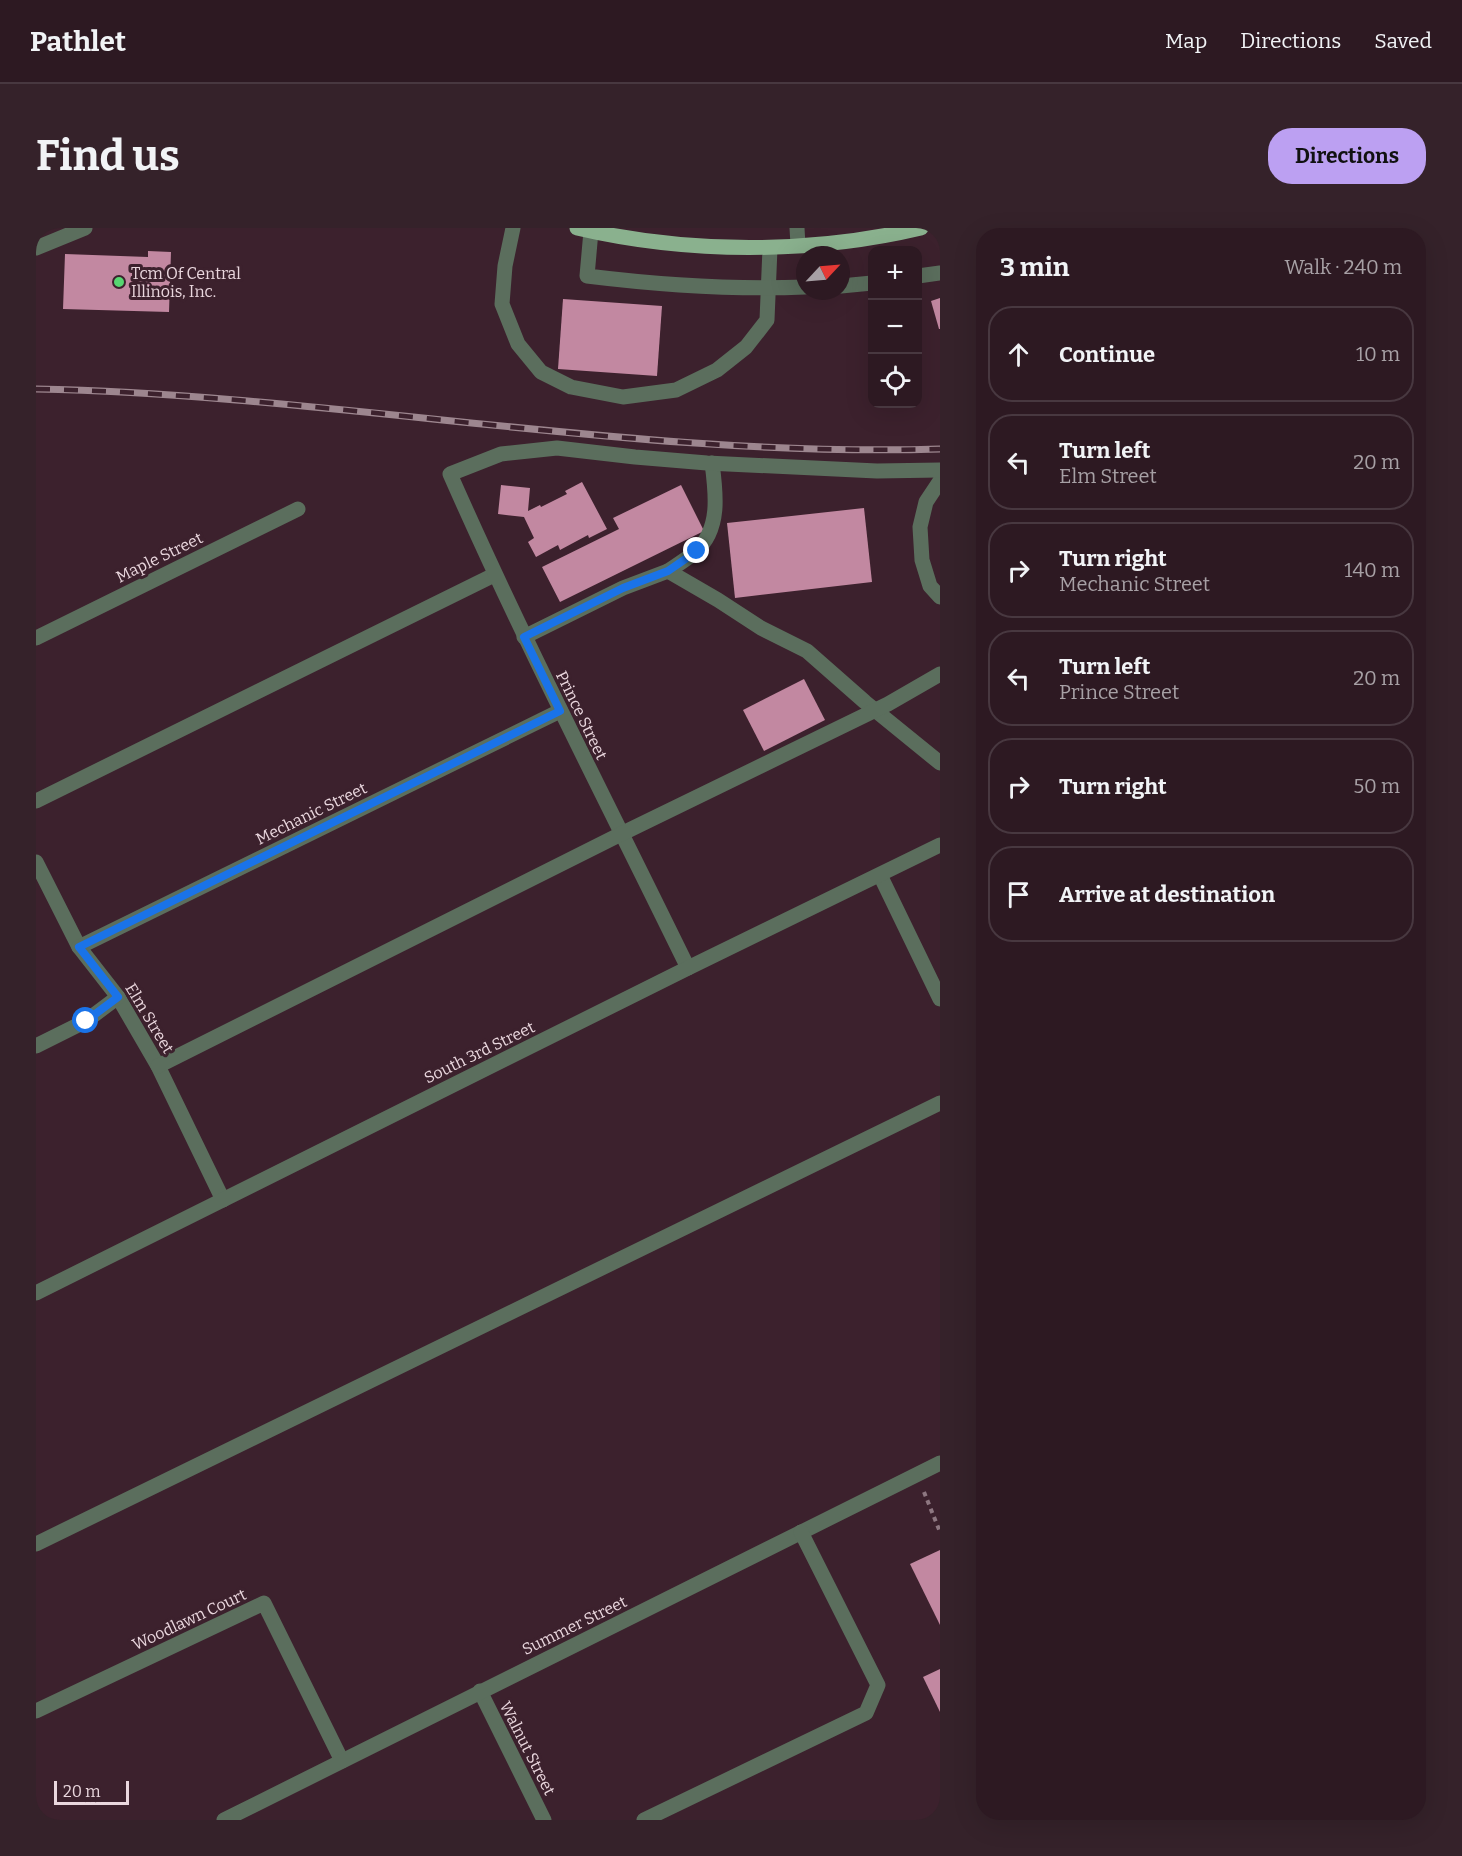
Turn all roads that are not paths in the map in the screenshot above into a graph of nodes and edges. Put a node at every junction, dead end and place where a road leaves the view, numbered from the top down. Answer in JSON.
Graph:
{"nodes":[{"id":1,"x":85,"y":228,"type":"edge"},
{"id":2,"x":513,"y":228,"type":"edge"},
{"id":3,"x":797,"y":228,"type":"edge"},
{"id":4,"x":921,"y":228,"type":"edge"},
{"id":5,"x":593,"y":230,"type":"edge"},
{"id":6,"x":879,"y":233,"type":"edge"},
{"id":7,"x":798,"y":245,"type":"junction"},
{"id":8,"x":36,"y":248,"type":"edge"},
{"id":9,"x":770,"y":248,"type":"junction"},
{"id":10,"x":940,"y":273,"type":"edge"},
{"id":11,"x":922,"y":275,"type":"edge"},
{"id":12,"x":868,"y":283,"type":"edge"},
{"id":13,"x":850,"y":285,"type":"edge"},
{"id":14,"x":796,"y":288,"type":"edge"},
{"id":15,"x":769,"y":289,"type":"junction"},
{"id":16,"x":712,"y":463,"type":"junction"},
{"id":17,"x":940,"y":470,"type":"edge"},
{"id":18,"x":940,"y":481,"type":"edge"},
{"id":19,"x":298,"y":509,"type":"dead end"},
{"id":20,"x":668,"y":571,"type":"junction"},
{"id":21,"x":494,"y":575,"type":"junction"},
{"id":22,"x":940,"y":597,"type":"edge"},
{"id":23,"x":524,"y":637,"type":"junction"},
{"id":24,"x":36,"y":638,"type":"edge"},
{"id":25,"x":940,"y":674,"type":"edge"},
{"id":26,"x":876,"y":710,"type":"junction"},
{"id":27,"x":560,"y":711,"type":"junction"},
{"id":28,"x":940,"y":763,"type":"edge"},
{"id":29,"x":36,"y":801,"type":"edge"},
{"id":30,"x":621,"y":834,"type":"junction"},
{"id":31,"x":940,"y":845,"type":"edge"},
{"id":32,"x":36,"y":862,"type":"edge"},
{"id":33,"x":880,"y":875,"type":"junction"},
{"id":34,"x":79,"y":947,"type":"junction"},
{"id":35,"x":688,"y":968,"type":"junction"},
{"id":36,"x":118,"y":997,"type":"junction"},
{"id":37,"x":940,"y":999,"type":"edge"},
{"id":38,"x":36,"y":1046,"type":"edge"},
{"id":39,"x":158,"y":1066,"type":"junction"},
{"id":40,"x":940,"y":1103,"type":"edge"},
{"id":41,"x":223,"y":1200,"type":"junction"},
{"id":42,"x":36,"y":1293,"type":"edge"},
{"id":43,"x":940,"y":1463,"type":"edge"},
{"id":44,"x":801,"y":1532,"type":"junction"},
{"id":45,"x":36,"y":1544,"type":"edge"},
{"id":46,"x":480,"y":1691,"type":"junction"},
{"id":47,"x":36,"y":1711,"type":"edge"},
{"id":48,"x":342,"y":1761,"type":"junction"},
{"id":49,"x":224,"y":1820,"type":"edge"},
{"id":50,"x":544,"y":1820,"type":"edge"},
{"id":51,"x":644,"y":1820,"type":"edge"}],
"edges":[{"from":1,"to":8,"type":"street"},
{"from":2,"to":15,"type":"street"},
{"from":3,"to":7,"type":"street"},
{"from":4,"to":6,"type":"main road"},
{"from":5,"to":9,"type":"main road"},
{"from":5,"to":15,"type":"street"},
{"from":6,"to":7,"type":"main road"},
{"from":7,"to":9,"type":"main road"},
{"from":9,"to":15,"type":"street"},
{"from":10,"to":11,"type":"street"},
{"from":12,"to":13,"type":"street"},
{"from":14,"to":15,"type":"street"},
{"from":16,"to":17,"type":"street"},
{"from":16,"to":20,"type":"street"},
{"from":16,"to":21,"type":"street","name":"Prince Street"},
{"from":18,"to":22,"type":"street"},
{"from":19,"to":24,"type":"street","name":"Maple Street"},
{"from":20,"to":23,"type":"street"},
{"from":20,"to":26,"type":"street"},
{"from":21,"to":23,"type":"street","name":"Prince Street"},
{"from":21,"to":29,"type":"street"},
{"from":23,"to":27,"type":"street","name":"Prince Street"},
{"from":25,"to":26,"type":"street"},
{"from":26,"to":28,"type":"street"},
{"from":26,"to":30,"type":"street"},
{"from":27,"to":30,"type":"street","name":"Prince Street"},
{"from":27,"to":34,"type":"street","name":"Mechanic Street"},
{"from":30,"to":35,"type":"street","name":"Prince Street"},
{"from":30,"to":39,"type":"street"},
{"from":31,"to":33,"type":"street","name":"South 3rd Street"},
{"from":32,"to":34,"type":"street","name":"Elm Street"},
{"from":33,"to":35,"type":"street","name":"South 3rd Street"},
{"from":33,"to":37,"type":"street"},
{"from":34,"to":36,"type":"street","name":"Elm Street"},
{"from":35,"to":41,"type":"street","name":"South 3rd Street"},
{"from":36,"to":38,"type":"street"},
{"from":36,"to":39,"type":"street","name":"Elm Street"},
{"from":39,"to":41,"type":"street","name":"Elm Street"},
{"from":40,"to":45,"type":"street"},
{"from":41,"to":42,"type":"street","name":"South 3rd Street"},
{"from":43,"to":44,"type":"street","name":"Summer Street"},
{"from":44,"to":46,"type":"street","name":"Summer Street"},
{"from":44,"to":51,"type":"street"},
{"from":46,"to":48,"type":"street","name":"Summer Street"},
{"from":46,"to":50,"type":"street","name":"Walnut Street"},
{"from":47,"to":48,"type":"street","name":"Woodlawn Court"},
{"from":48,"to":49,"type":"street","name":"Summer Street"}]}
